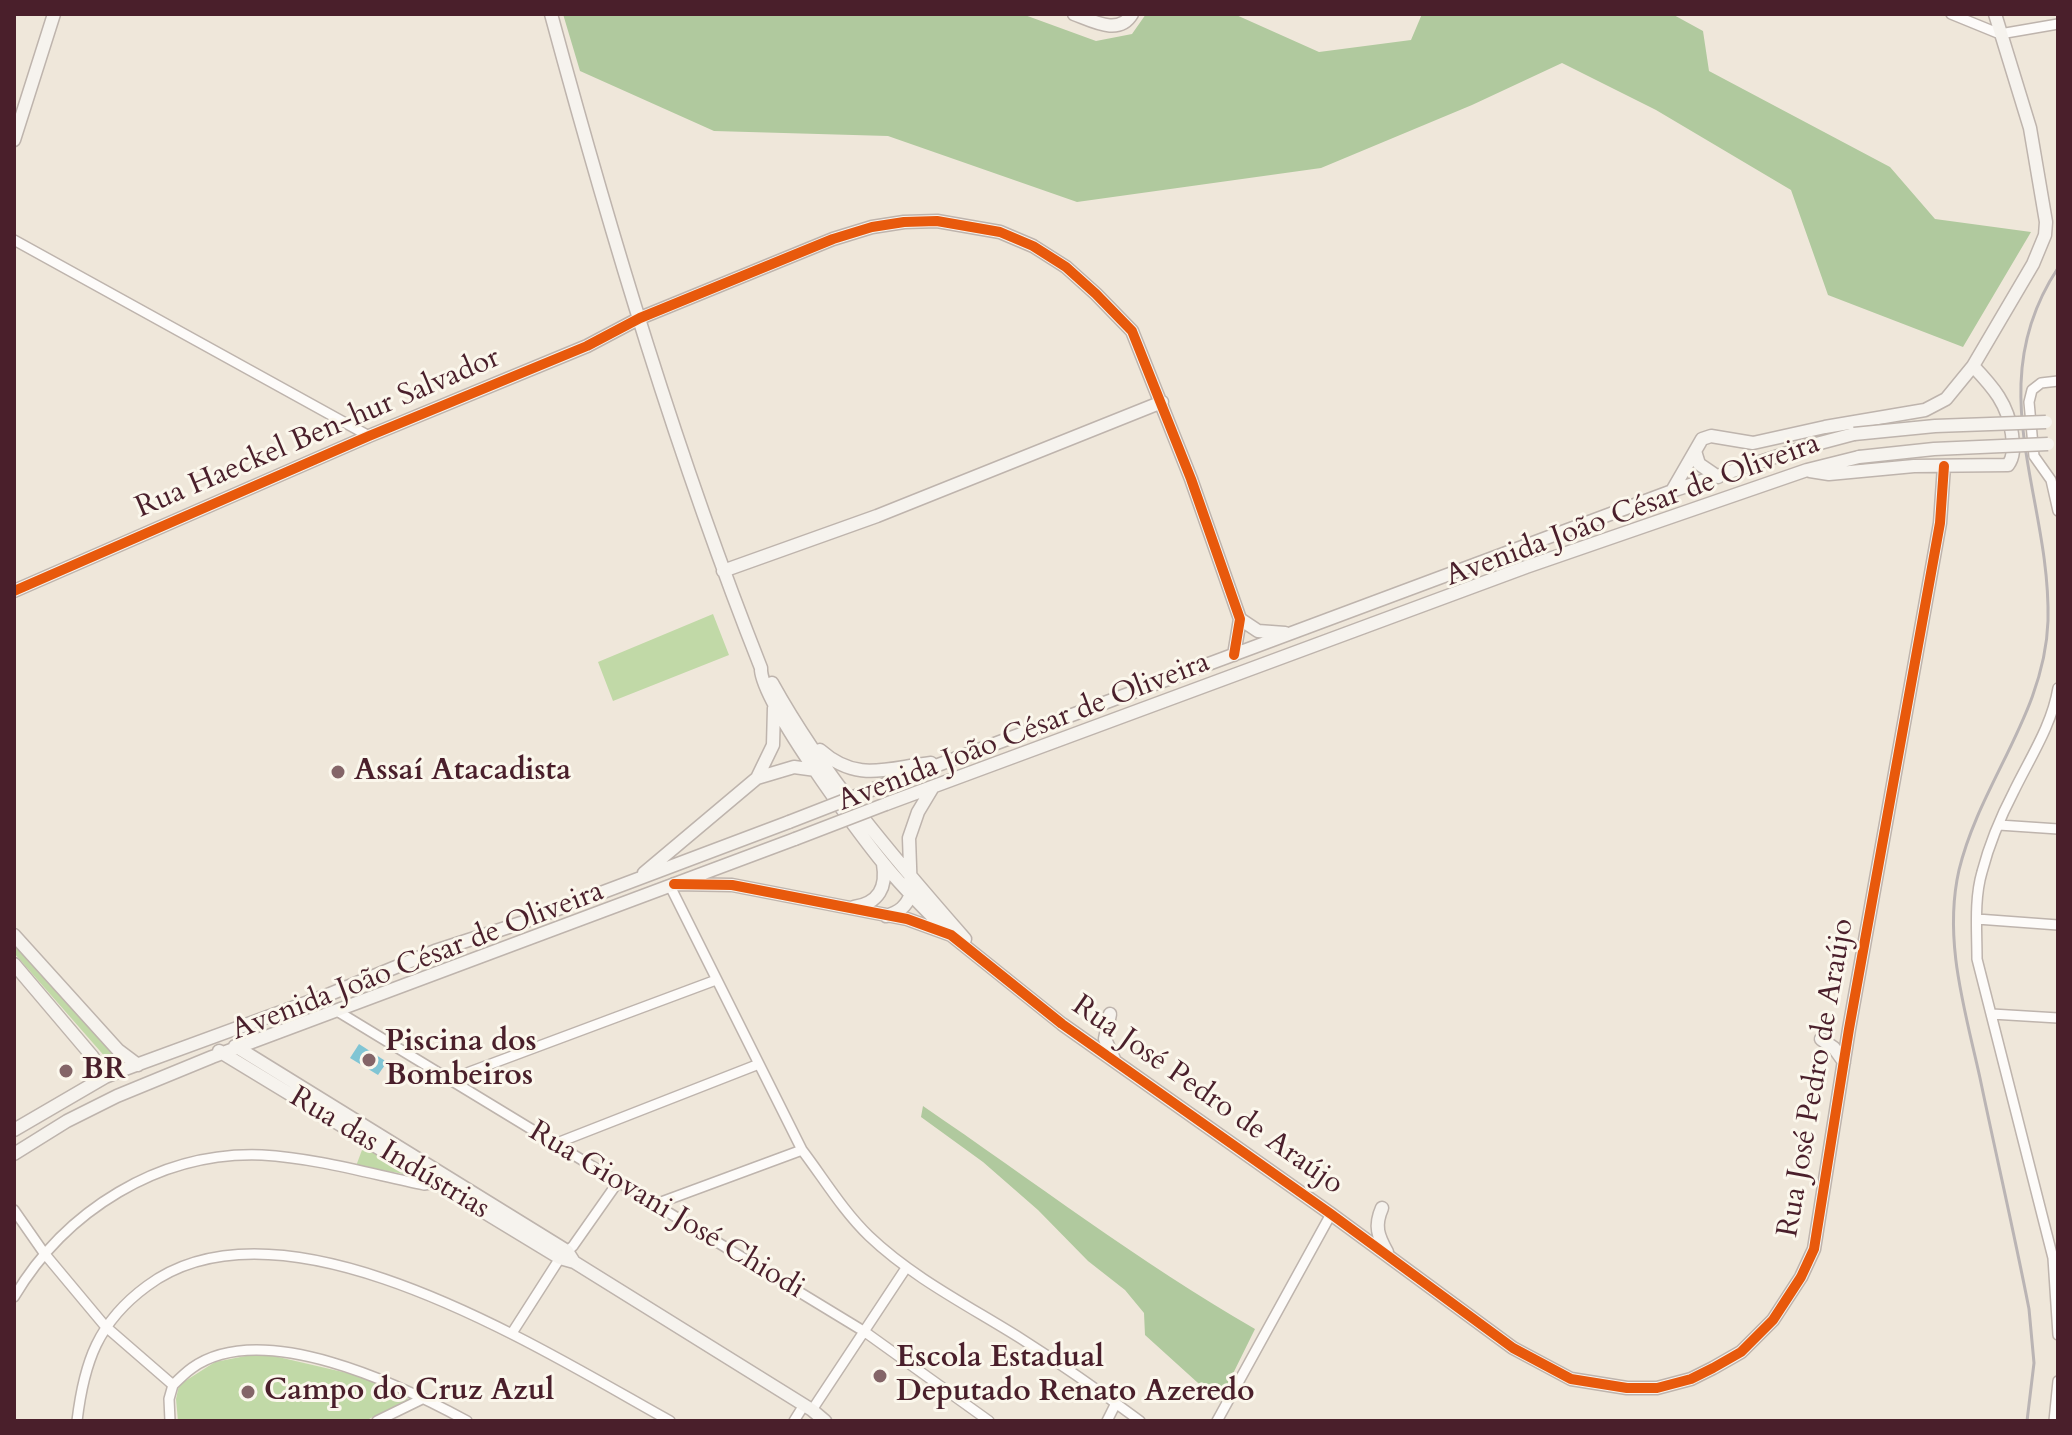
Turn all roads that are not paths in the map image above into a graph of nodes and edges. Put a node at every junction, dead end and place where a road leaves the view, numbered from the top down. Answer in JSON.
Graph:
{"nodes":[{"id":1,"x":54,"y":14,"type":"edge"},
{"id":2,"x":551,"y":14,"type":"edge"},
{"id":3,"x":1074,"y":14,"type":"edge"},
{"id":4,"x":1132,"y":14,"type":"edge"},
{"id":5,"x":1951,"y":14,"type":"edge"},
{"id":6,"x":1995,"y":14,"type":"edge"},
{"id":7,"x":2058,"y":24,"type":"edge"},
{"id":8,"x":2000,"y":34,"type":"junction"},
{"id":9,"x":14,"y":140,"type":"edge"},
{"id":10,"x":14,"y":240,"type":"edge"},
{"id":11,"x":640,"y":318,"type":"junction"},
{"id":12,"x":1973,"y":366,"type":"junction"},
{"id":13,"x":2058,"y":381,"type":"edge"},
{"id":14,"x":1162,"y":402,"type":"junction"},
{"id":15,"x":2052,"y":422,"type":"edge"},
{"id":16,"x":369,"y":436,"type":"junction"},
{"id":17,"x":2053,"y":443,"type":"edge"},
{"id":18,"x":1695,"y":451,"type":"junction"},
{"id":19,"x":1944,"y":466,"type":"junction"},
{"id":20,"x":1807,"y":470,"type":"junction"},
{"id":21,"x":1718,"y":477,"type":"junction"},
{"id":22,"x":1672,"y":491,"type":"junction"},
{"id":23,"x":2058,"y":511,"type":"edge"},
{"id":24,"x":723,"y":571,"type":"junction"},
{"id":25,"x":14,"y":591,"type":"edge"},
{"id":26,"x":1240,"y":619,"type":"junction"},
{"id":27,"x":1297,"y":632,"type":"junction"},
{"id":28,"x":1234,"y":655,"type":"junction"},
{"id":29,"x":761,"y":668,"type":"junction"},
{"id":30,"x":2058,"y":688,"type":"edge"},
{"id":31,"x":774,"y":707,"type":"junction"},
{"id":32,"x":808,"y":739,"type":"junction"},
{"id":33,"x":950,"y":761,"type":"junction"},
{"id":34,"x":814,"y":768,"type":"junction"},
{"id":35,"x":757,"y":778,"type":"junction"},
{"id":36,"x":933,"y":787,"type":"junction"},
{"id":37,"x":853,"y":805,"type":"junction"},
{"id":38,"x":1999,"y":825,"type":"junction"},
{"id":39,"x":2058,"y":829,"type":"edge"},
{"id":40,"x":733,"y":862,"type":"junction"},
{"id":41,"x":883,"y":864,"type":"junction"},
{"id":42,"x":910,"y":876,"type":"junction"},
{"id":43,"x":636,"y":880,"type":"junction"},
{"id":44,"x":672,"y":885,"type":"junction"},
{"id":45,"x":732,"y":885,"type":"junction"},
{"id":46,"x":911,"y":894,"type":"junction"},
{"id":47,"x":638,"y":898,"type":"junction"},
{"id":48,"x":848,"y":907,"type":"junction"},
{"id":49,"x":886,"y":916,"type":"junction"},
{"id":50,"x":1977,"y":919,"type":"junction"},
{"id":51,"x":2058,"y":925,"type":"edge"},
{"id":52,"x":14,"y":935,"type":"edge"},
{"id":53,"x":951,"y":935,"type":"junction"},
{"id":54,"x":980,"y":958,"type":"junction"},
{"id":55,"x":14,"y":964,"type":"edge"},
{"id":56,"x":716,"y":980,"type":"junction"},
{"id":57,"x":337,"y":1011,"type":"junction"},
{"id":58,"x":1110,"y":1014,"type":"dead end"},
{"id":59,"x":1992,"y":1014,"type":"junction"},
{"id":60,"x":2058,"y":1018,"type":"edge"},
{"id":61,"x":225,"y":1034,"type":"junction"},
{"id":62,"x":209,"y":1039,"type":"junction"},
{"id":63,"x":1821,"y":1039,"type":"dead end"},
{"id":64,"x":238,"y":1048,"type":"junction"},
{"id":65,"x":222,"y":1053,"type":"junction"},
{"id":66,"x":1116,"y":1062,"type":"junction"},
{"id":67,"x":1844,"y":1062,"type":"junction"},
{"id":68,"x":759,"y":1064,"type":"junction"},
{"id":69,"x":138,"y":1065,"type":"junction"},
{"id":70,"x":105,"y":1077,"type":"junction"},
{"id":71,"x":448,"y":1080,"type":"junction"},
{"id":72,"x":15,"y":1128,"type":"edge"},
{"id":73,"x":557,"y":1143,"type":"junction"},
{"id":74,"x":802,"y":1150,"type":"junction"},
{"id":75,"x":14,"y":1154,"type":"edge"},
{"id":76,"x":436,"y":1176,"type":"junction"},
{"id":77,"x":618,"y":1182,"type":"junction"},
{"id":78,"x":656,"y":1204,"type":"junction"},
{"id":79,"x":1382,"y":1208,"type":"dead end"},
{"id":80,"x":14,"y":1210,"type":"edge"},
{"id":81,"x":1331,"y":1214,"type":"junction"},
{"id":82,"x":44,"y":1253,"type":"junction"},
{"id":83,"x":567,"y":1257,"type":"junction"},
{"id":84,"x":1391,"y":1258,"type":"junction"},
{"id":85,"x":906,"y":1268,"type":"junction"},
{"id":86,"x":14,"y":1297,"type":"edge"},
{"id":87,"x":105,"y":1326,"type":"junction"},
{"id":88,"x":865,"y":1332,"type":"junction"},
{"id":89,"x":512,"y":1333,"type":"junction"},
{"id":90,"x":2058,"y":1335,"type":"edge"},
{"id":91,"x":2058,"y":1381,"type":"edge"},
{"id":92,"x":173,"y":1385,"type":"junction"},
{"id":93,"x":422,"y":1399,"type":"junction"},
{"id":94,"x":1116,"y":1403,"type":"junction"},
{"id":95,"x":808,"y":1408,"type":"junction"},
{"id":96,"x":77,"y":1421,"type":"edge"},
{"id":97,"x":170,"y":1421,"type":"edge"},
{"id":98,"x":377,"y":1421,"type":"edge"},
{"id":99,"x":467,"y":1421,"type":"edge"},
{"id":100,"x":670,"y":1421,"type":"edge"},
{"id":101,"x":794,"y":1421,"type":"edge"},
{"id":102,"x":825,"y":1421,"type":"edge"},
{"id":103,"x":989,"y":1421,"type":"edge"},
{"id":104,"x":1107,"y":1421,"type":"edge"},
{"id":105,"x":1140,"y":1421,"type":"edge"},
{"id":106,"x":1217,"y":1421,"type":"edge"},
{"id":107,"x":2054,"y":1421,"type":"edge"}],
"edges":[{"from":1,"to":9,"type":"street"},
{"from":2,"to":11,"type":"street"},
{"from":3,"to":4,"type":"street"},
{"from":5,"to":8,"type":"street"},
{"from":6,"to":8,"type":"street"},
{"from":7,"to":8,"type":"street"},
{"from":8,"to":12,"type":"street"},
{"from":10,"to":16,"type":"street"},
{"from":11,"to":14,"type":"street"},
{"from":11,"to":16,"type":"street","name":"Rua Haeckel Ben-hur Salvador"},
{"from":11,"to":24,"type":"street"},
{"from":12,"to":18,"type":"street"},
{"from":12,"to":19,"type":"street"},
{"from":13,"to":23,"type":"street"},
{"from":14,"to":24,"type":"street"},
{"from":14,"to":26,"type":"street"},
{"from":15,"to":21,"type":"street","name":"Avenida João César de Oliveira","bridge":true},
{"from":16,"to":25,"type":"street","name":"Rua Haeckel Ben-hur Salvador"},
{"from":17,"to":20,"type":"street","name":"Avenida João César de Oliveira","bridge":true},
{"from":18,"to":21,"type":"street"},
{"from":18,"to":22,"type":"street"},
{"from":19,"to":20,"type":"street"},
{"from":19,"to":67,"type":"street","name":"Rua José Pedro de Araújo"},
{"from":20,"to":36,"type":"street","name":"Avenida João César de Oliveira"},
{"from":21,"to":22,"type":"street","name":"Avenida João César de Oliveira"},
{"from":22,"to":27,"type":"street","name":"Avenida João César de Oliveira"},
{"from":24,"to":29,"type":"street"},
{"from":26,"to":27,"type":"street"},
{"from":26,"to":28,"type":"street"},
{"from":27,"to":28,"type":"street","name":"Avenida João César de Oliveira"},
{"from":28,"to":33,"type":"street","name":"Avenida João César de Oliveira"},
{"from":29,"to":31,"type":"street"},
{"from":29,"to":32,"type":"street"},
{"from":30,"to":38,"type":"street"},
{"from":31,"to":34,"type":"street"},
{"from":31,"to":35,"type":"street"},
{"from":32,"to":33,"type":"street"},
{"from":32,"to":37,"type":"street"},
{"from":33,"to":43,"type":"street","name":"Avenida João César de Oliveira","bridge":true},
{"from":34,"to":35,"type":"street"},
{"from":34,"to":37,"type":"street"},
{"from":34,"to":41,"type":"street"},
{"from":35,"to":43,"type":"street"},
{"from":36,"to":40,"type":"street","name":"Avenida João César de Oliveira","bridge":true},
{"from":36,"to":42,"type":"street"},
{"from":37,"to":42,"type":"street","name":"Rua José Pedro de Araújo"},
{"from":38,"to":39,"type":"street"},
{"from":38,"to":50,"type":"street"},
{"from":40,"to":44,"type":"street","name":"Avenida João César de Oliveira"},
{"from":40,"to":45,"type":"street"},
{"from":41,"to":46,"type":"street"},
{"from":41,"to":48,"type":"street"},
{"from":42,"to":46,"type":"street"},
{"from":42,"to":54,"type":"street","name":"Rua José Pedro de Araújo"},
{"from":43,"to":47,"type":"street"},
{"from":43,"to":61,"type":"street","name":"Avenida João César de Oliveira"},
{"from":44,"to":45,"type":"street","name":"Rua José Pedro de Araújo"},
{"from":44,"to":47,"type":"street","name":"Avenida João César de Oliveira"},
{"from":44,"to":56,"type":"street"},
{"from":45,"to":48,"type":"street","name":"Rua José Pedro de Araújo"},
{"from":46,"to":49,"type":"street"},
{"from":46,"to":53,"type":"street"},
{"from":47,"to":57,"type":"street","name":"Avenida João César de Oliveira"},
{"from":48,"to":49,"type":"street","name":"Rua José Pedro de Araújo"},
{"from":49,"to":53,"type":"street","name":"Rua José Pedro de Araújo"},
{"from":50,"to":51,"type":"street"},
{"from":50,"to":59,"type":"street"},
{"from":52,"to":69,"type":"street"},
{"from":53,"to":54,"type":"street","name":"Rua José Pedro de Araújo"},
{"from":54,"to":66,"type":"street","name":"Rua José Pedro de Araújo"},
{"from":55,"to":70,"type":"street"},
{"from":56,"to":68,"type":"street"},
{"from":56,"to":71,"type":"street"},
{"from":57,"to":64,"type":"street","name":"Avenida João César de Oliveira"},
{"from":57,"to":71,"type":"street","name":"Rua Giovani José Chiodi"},
{"from":58,"to":66,"type":"street"},
{"from":59,"to":60,"type":"street"},
{"from":59,"to":90,"type":"street"},
{"from":61,"to":62,"type":"street","name":"Avenida João César de Oliveira"},
{"from":61,"to":64,"type":"street","name":"Rua das Indústrias"},
{"from":62,"to":65,"type":"street","name":"Rua das Indústrias"},
{"from":62,"to":69,"type":"street","name":"Avenida João César de Oliveira"},
{"from":63,"to":67,"type":"street"},
{"from":64,"to":65,"type":"street","name":"Avenida João César de Oliveira"},
{"from":64,"to":76,"type":"street","name":"Rua das Indústrias"},
{"from":65,"to":75,"type":"street","name":"Avenida João César de Oliveira"},
{"from":65,"to":76,"type":"street","name":"Rua das Indústrias"},
{"from":66,"to":81,"type":"street","name":"Rua José Pedro de Araújo"},
{"from":67,"to":84,"type":"street","name":"Rua José Pedro de Araújo"},
{"from":68,"to":73,"type":"street"},
{"from":68,"to":74,"type":"street"},
{"from":69,"to":70,"type":"street","name":"Avenida João César de Oliveira"},
{"from":70,"to":72,"type":"street","name":"Avenida João César de Oliveira"},
{"from":71,"to":73,"type":"street","name":"Rua Giovani José Chiodi"},
{"from":73,"to":77,"type":"street","name":"Rua Giovani José Chiodi"},
{"from":74,"to":78,"type":"street"},
{"from":74,"to":85,"type":"street"},
{"from":76,"to":82,"type":"street"},
{"from":76,"to":83,"type":"street","name":"Rua das Indústrias"},
{"from":77,"to":78,"type":"street","name":"Rua Giovani José Chiodi"},
{"from":77,"to":83,"type":"street"},
{"from":78,"to":88,"type":"street","name":"Rua Giovani José Chiodi"},
{"from":79,"to":84,"type":"street"},
{"from":80,"to":82,"type":"street"},
{"from":81,"to":84,"type":"street","name":"Rua José Pedro de Araújo"},
{"from":81,"to":106,"type":"street"},
{"from":82,"to":86,"type":"street"},
{"from":82,"to":87,"type":"street"},
{"from":83,"to":89,"type":"street"},
{"from":83,"to":95,"type":"street","name":"Rua das Indústrias"},
{"from":85,"to":88,"type":"street"},
{"from":85,"to":94,"type":"street"},
{"from":87,"to":89,"type":"street"},
{"from":87,"to":92,"type":"street"},
{"from":87,"to":96,"type":"street"},
{"from":88,"to":95,"type":"street"},
{"from":88,"to":103,"type":"street","name":"Rua Giovani José Chiodi"},
{"from":89,"to":100,"type":"street"},
{"from":91,"to":107,"type":"street"},
{"from":92,"to":93,"type":"street"},
{"from":92,"to":97,"type":"street"},
{"from":93,"to":98,"type":"street"},
{"from":93,"to":99,"type":"street"},
{"from":94,"to":104,"type":"street"},
{"from":94,"to":105,"type":"street"},
{"from":95,"to":101,"type":"street"},
{"from":95,"to":102,"type":"street","name":"Rua das Indústrias"}]}
